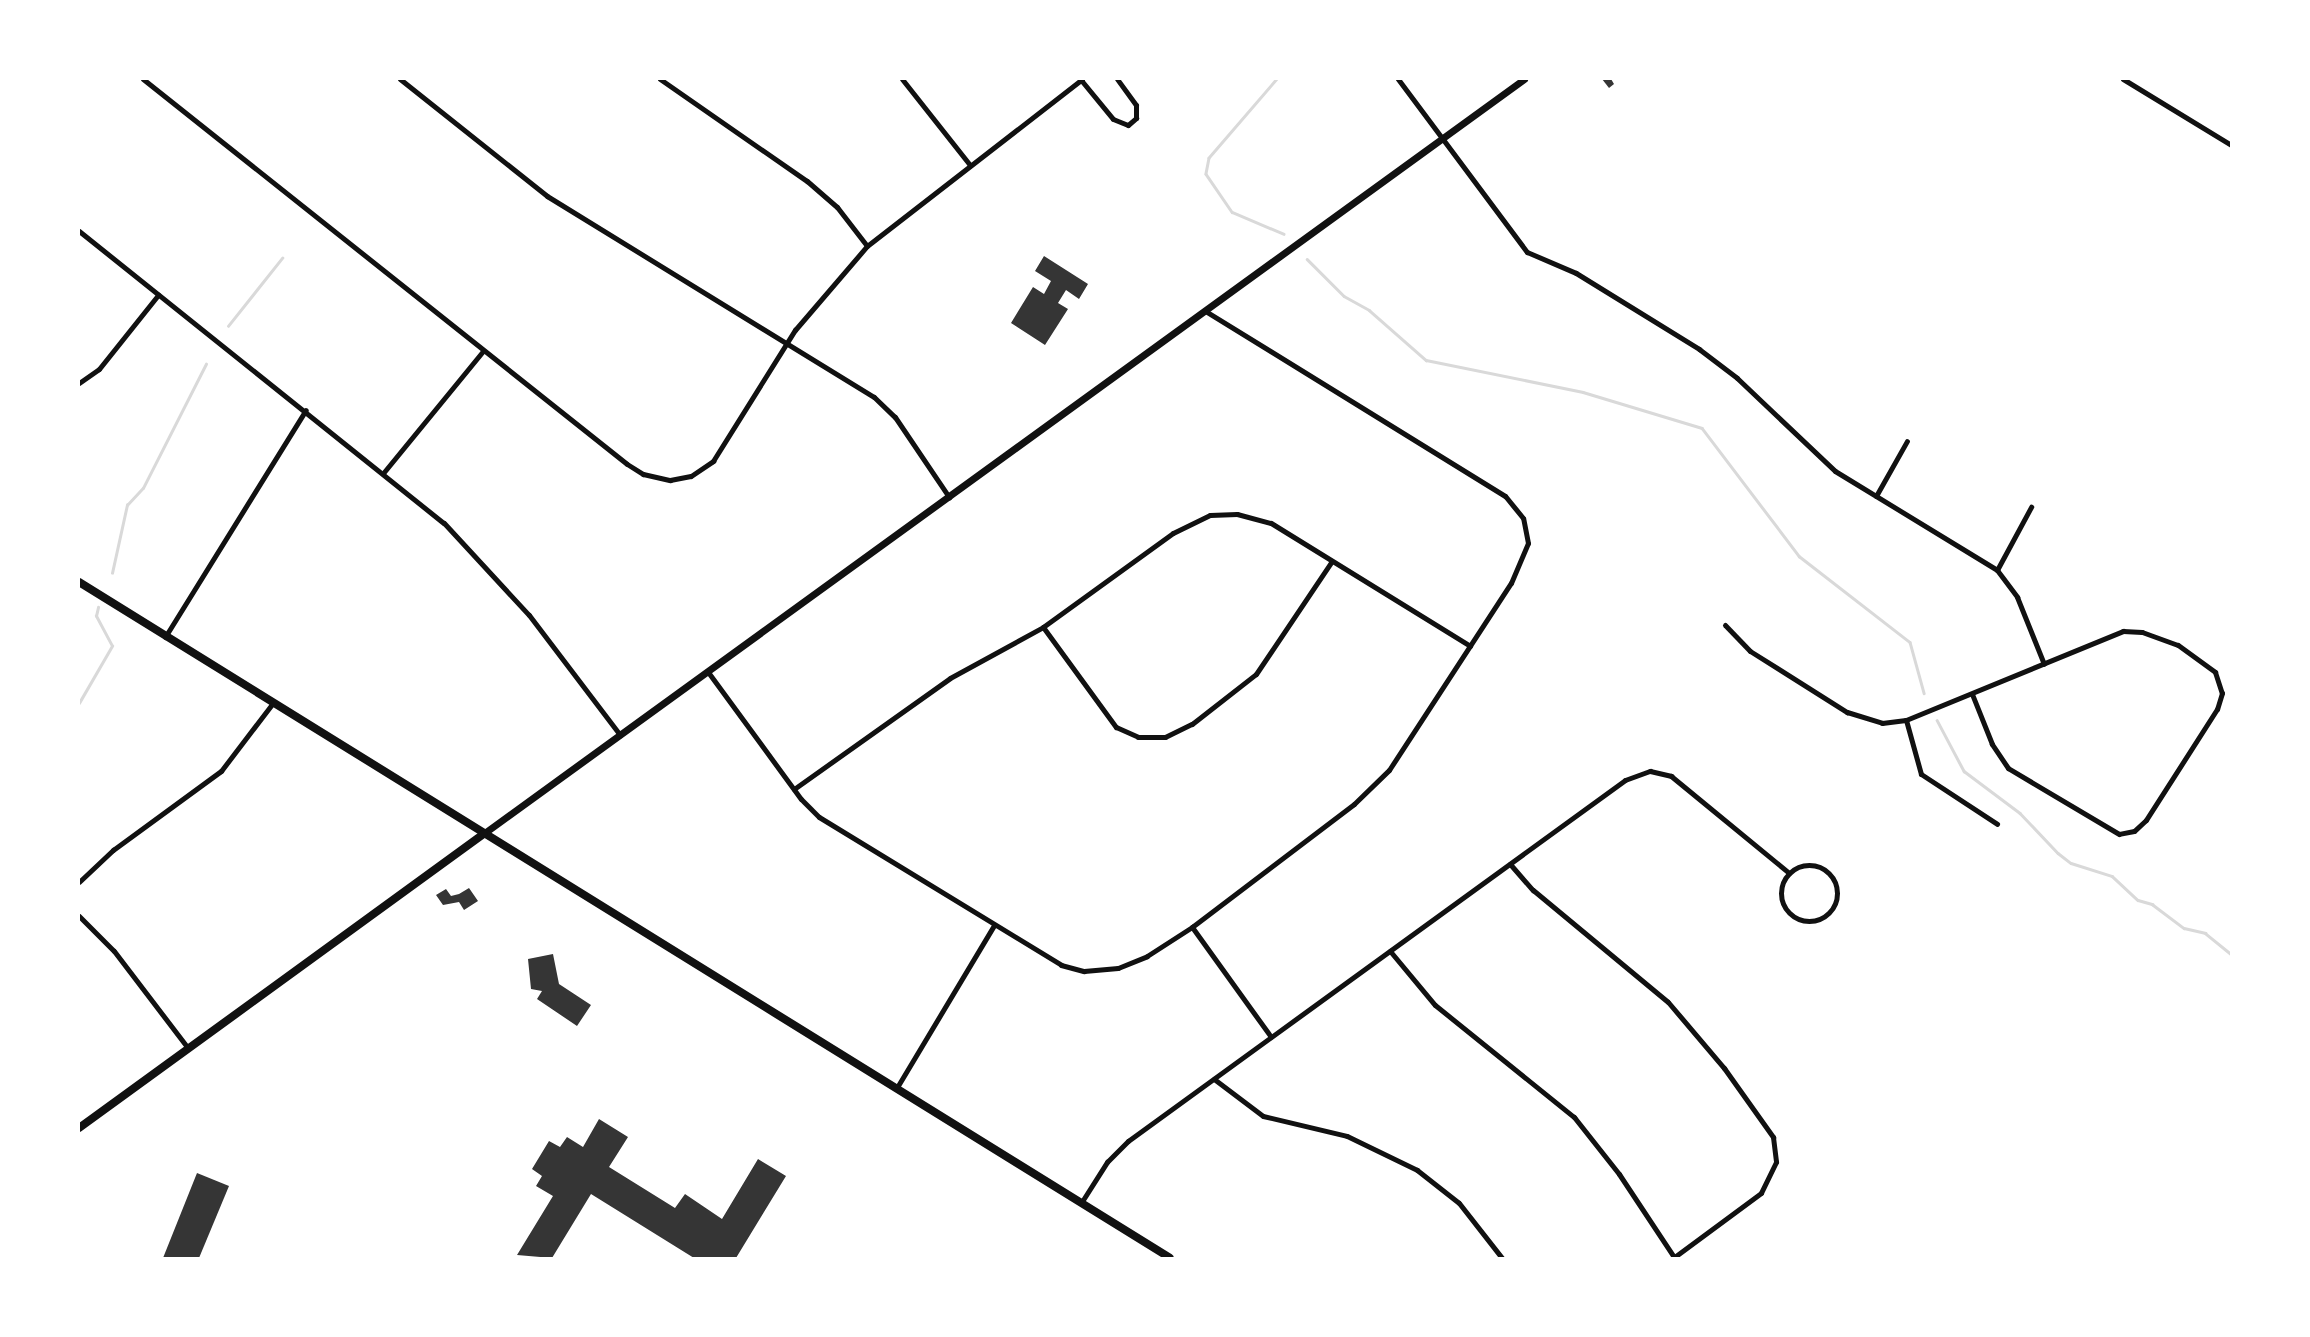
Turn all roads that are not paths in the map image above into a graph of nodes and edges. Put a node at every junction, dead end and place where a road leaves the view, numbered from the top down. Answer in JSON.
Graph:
{"nodes":[{"id":1,"x":143,"y":79,"type":"edge"},
{"id":2,"x":400,"y":79,"type":"edge"},
{"id":3,"x":660,"y":79,"type":"edge"},
{"id":4,"x":902,"y":79,"type":"edge"},
{"id":5,"x":1082,"y":79,"type":"edge"},
{"id":6,"x":1117,"y":79,"type":"edge"},
{"id":7,"x":1398,"y":79,"type":"edge"},
{"id":8,"x":1524,"y":79,"type":"edge"},
{"id":9,"x":2123,"y":79,"type":"edge"},
{"id":10,"x":1442,"y":139,"type":"junction"},
{"id":11,"x":2231,"y":145,"type":"edge"},
{"id":12,"x":970,"y":165,"type":"junction"},
{"id":13,"x":79,"y":231,"type":"edge"},
{"id":14,"x":867,"y":246,"type":"junction"},
{"id":15,"x":158,"y":295,"type":"junction"},
{"id":16,"x":1206,"y":311,"type":"junction"},
{"id":17,"x":786,"y":345,"type":"junction"},
{"id":18,"x":483,"y":351,"type":"junction"},
{"id":19,"x":79,"y":383,"type":"edge"},
{"id":20,"x":306,"y":411,"type":"junction"},
{"id":21,"x":1907,"y":441,"type":"dead end"},
{"id":22,"x":384,"y":472,"type":"junction"},
{"id":23,"x":1876,"y":496,"type":"junction"},
{"id":24,"x":949,"y":497,"type":"junction"},
{"id":25,"x":2031,"y":507,"type":"dead end"},
{"id":26,"x":1332,"y":561,"type":"junction"},
{"id":27,"x":1997,"y":570,"type":"junction"},
{"id":28,"x":79,"y":582,"type":"edge"},
{"id":29,"x":1725,"y":625,"type":"dead end"},
{"id":30,"x":1043,"y":627,"type":"junction"},
{"id":31,"x":166,"y":637,"type":"junction"},
{"id":32,"x":1471,"y":646,"type":"junction"},
{"id":33,"x":2044,"y":664,"type":"junction"},
{"id":34,"x":708,"y":672,"type":"junction"},
{"id":35,"x":1972,"y":694,"type":"junction"},
{"id":36,"x":272,"y":704,"type":"junction"},
{"id":37,"x":1906,"y":720,"type":"junction"},
{"id":38,"x":620,"y":735,"type":"junction"},
{"id":39,"x":794,"y":789,"type":"junction"},
{"id":40,"x":1997,"y":824,"type":"dead end"},
{"id":41,"x":483,"y":834,"type":"junction"},
{"id":42,"x":1510,"y":864,"type":"junction"},
{"id":43,"x":1789,"y":873,"type":"junction"},
{"id":44,"x":79,"y":882,"type":"edge"},
{"id":45,"x":79,"y":916,"type":"edge"},
{"id":46,"x":994,"y":925,"type":"junction"},
{"id":47,"x":1192,"y":928,"type":"junction"},
{"id":48,"x":1390,"y":951,"type":"junction"},
{"id":49,"x":1271,"y":1037,"type":"junction"},
{"id":50,"x":188,"y":1048,"type":"junction"},
{"id":51,"x":1214,"y":1079,"type":"junction"},
{"id":52,"x":896,"y":1088,"type":"junction"},
{"id":53,"x":79,"y":1128,"type":"edge"},
{"id":54,"x":1082,"y":1203,"type":"junction"},
{"id":55,"x":1170,"y":1258,"type":"edge"},
{"id":56,"x":1502,"y":1258,"type":"edge"},
{"id":57,"x":1674,"y":1258,"type":"edge"}],
"edges":[{"from":1,"to":18,"type":"street"},
{"from":2,"to":17,"type":"street"},
{"from":3,"to":14,"type":"street"},
{"from":4,"to":12,"type":"street"},
{"from":5,"to":6,"type":"street"},
{"from":5,"to":12,"type":"street"},
{"from":7,"to":10,"type":"street"},
{"from":8,"to":10,"type":"street"},
{"from":9,"to":11,"type":"street"},
{"from":10,"to":16,"type":"street"},
{"from":10,"to":23,"type":"street"},
{"from":12,"to":14,"type":"street"},
{"from":13,"to":15,"type":"street"},
{"from":14,"to":17,"type":"street"},
{"from":15,"to":19,"type":"street"},
{"from":15,"to":20,"type":"street"},
{"from":16,"to":24,"type":"street"},
{"from":16,"to":32,"type":"street"},
{"from":17,"to":18,"type":"street"},
{"from":17,"to":24,"type":"street"},
{"from":18,"to":22,"type":"street"},
{"from":20,"to":22,"type":"street"},
{"from":20,"to":31,"type":"street"},
{"from":21,"to":23,"type":"street"},
{"from":22,"to":38,"type":"street"},
{"from":23,"to":27,"type":"street"},
{"from":24,"to":34,"type":"street"},
{"from":25,"to":27,"type":"street"},
{"from":26,"to":30,"type":"street"},
{"from":26,"to":30,"type":"street"},
{"from":26,"to":32,"type":"street"},
{"from":27,"to":33,"type":"street"},
{"from":28,"to":31,"type":"main road"},
{"from":29,"to":37,"type":"street"},
{"from":30,"to":39,"type":"street"},
{"from":31,"to":36,"type":"main road"},
{"from":32,"to":47,"type":"street"},
{"from":33,"to":35,"type":"street"},
{"from":33,"to":35,"type":"street"},
{"from":34,"to":38,"type":"street"},
{"from":34,"to":39,"type":"street"},
{"from":35,"to":37,"type":"street"},
{"from":36,"to":41,"type":"main road"},
{"from":36,"to":44,"type":"street"},
{"from":37,"to":40,"type":"street"},
{"from":38,"to":41,"type":"street"},
{"from":39,"to":46,"type":"street"},
{"from":41,"to":50,"type":"main road"},
{"from":41,"to":52,"type":"main road"},
{"from":42,"to":43,"type":"street"},
{"from":42,"to":48,"type":"street"},
{"from":42,"to":57,"type":"street"},
{"from":43,"to":43,"type":"street"},
{"from":45,"to":50,"type":"street"},
{"from":46,"to":47,"type":"street"},
{"from":46,"to":52,"type":"street"},
{"from":47,"to":49,"type":"street"},
{"from":48,"to":49,"type":"street"},
{"from":48,"to":57,"type":"street"},
{"from":49,"to":51,"type":"street"},
{"from":50,"to":53,"type":"main road"},
{"from":51,"to":54,"type":"street"},
{"from":51,"to":56,"type":"street"},
{"from":52,"to":54,"type":"main road"},
{"from":54,"to":55,"type":"main road"}]}
